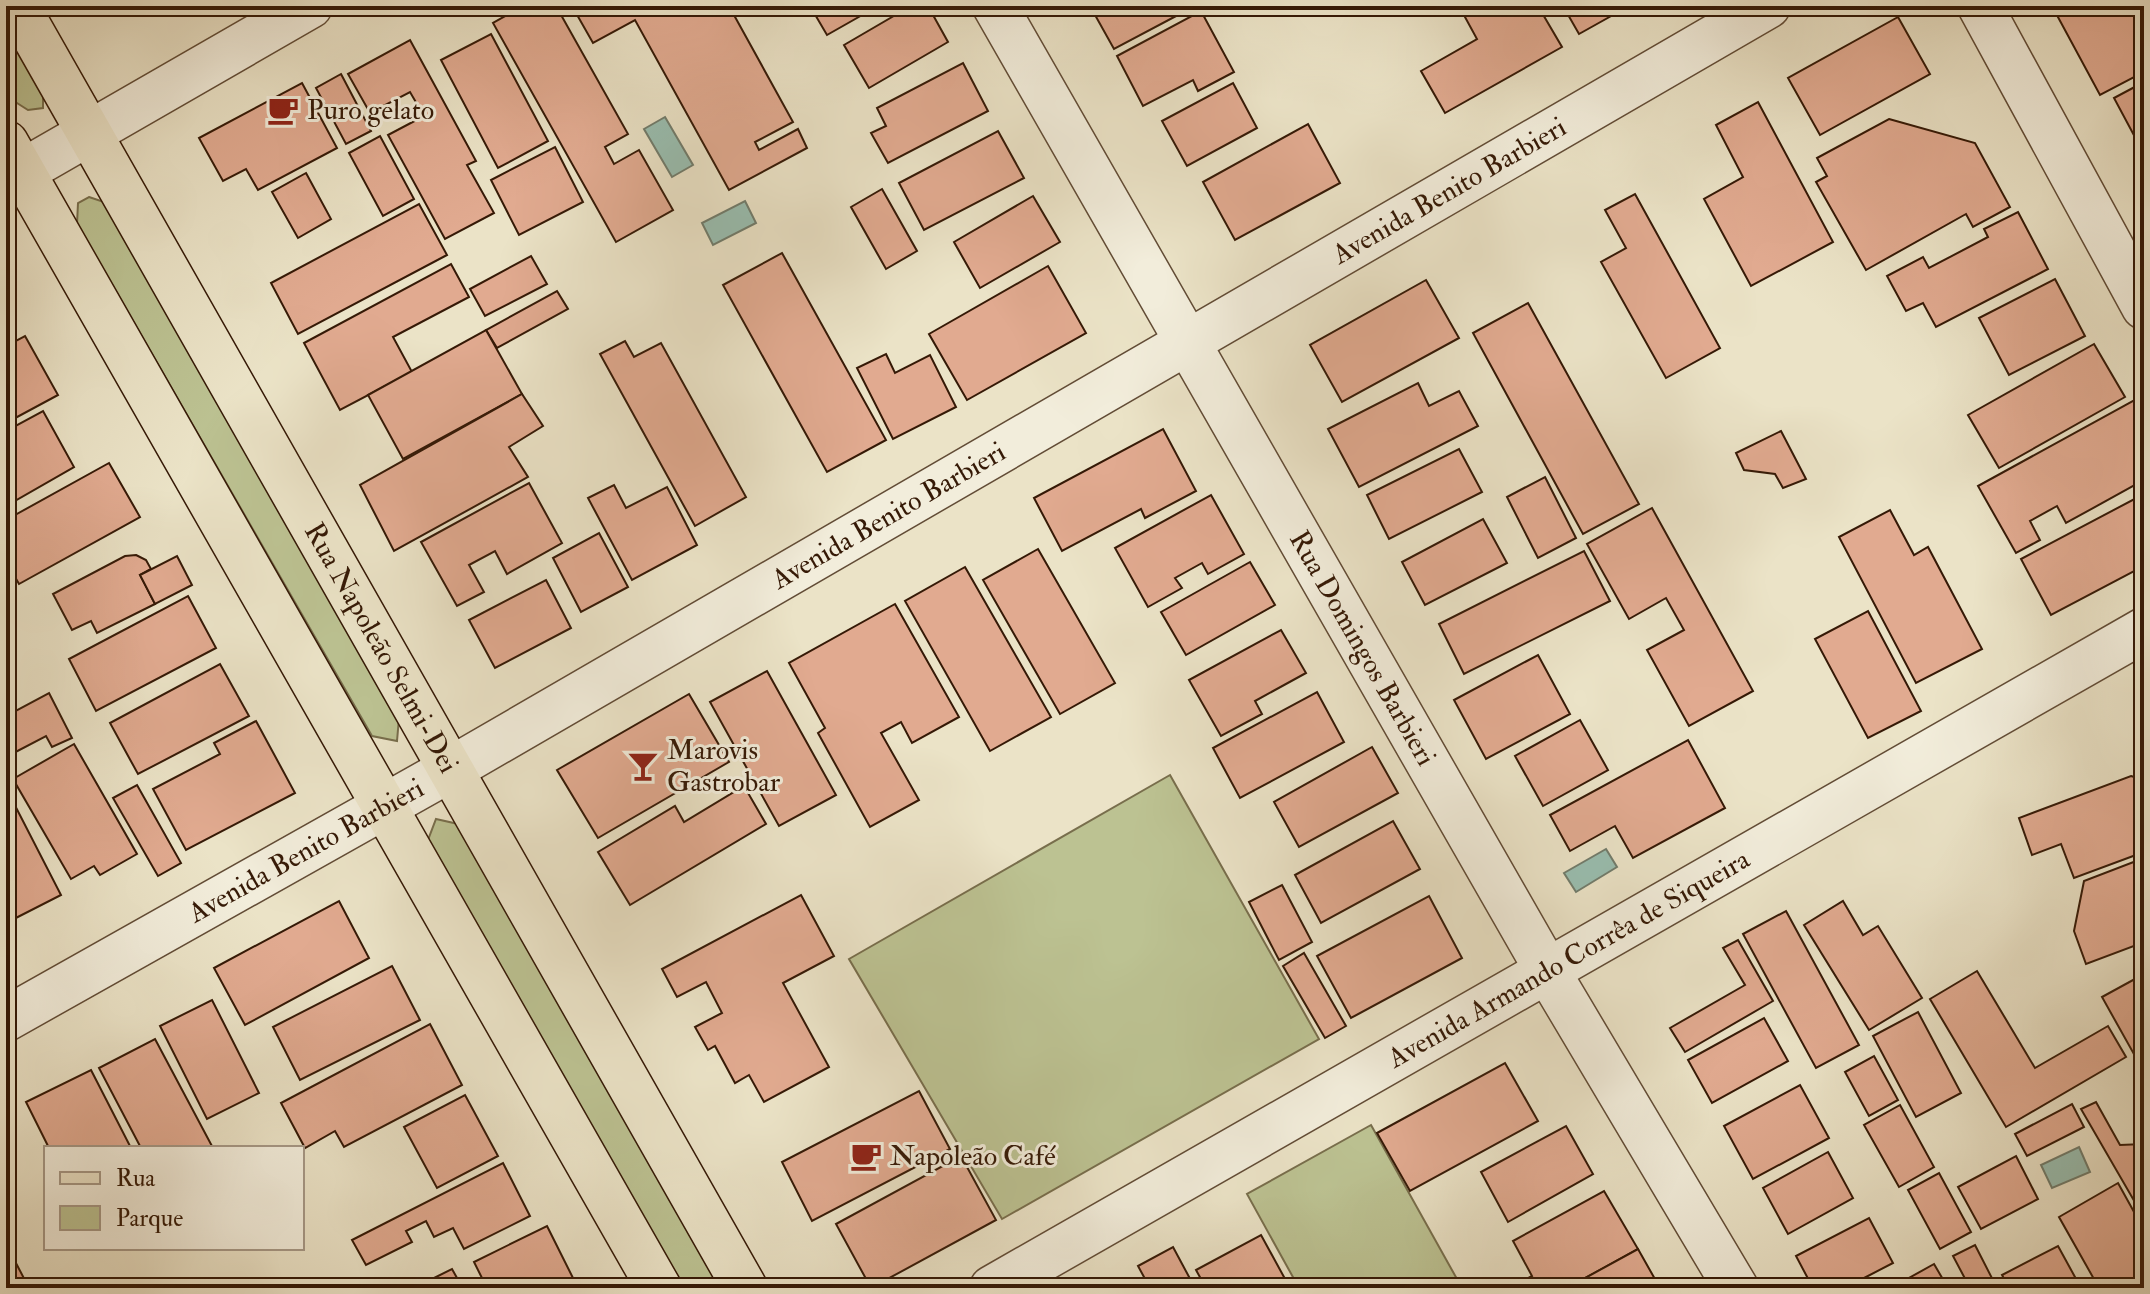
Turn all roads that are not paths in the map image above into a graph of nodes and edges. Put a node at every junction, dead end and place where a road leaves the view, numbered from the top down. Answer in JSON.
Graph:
{"nodes":[{"id":1,"x":17,"y":6,"type":"edge"},
{"id":2,"x":310,"y":6,"type":"edge"},
{"id":3,"x":995,"y":6,"type":"edge"},
{"id":4,"x":1768,"y":6,"type":"edge"},
{"id":5,"x":1980,"y":6,"type":"edge"},
{"id":6,"x":87,"y":132,"type":"junction"},
{"id":7,"x":12,"y":165,"type":"edge"},
{"id":8,"x":2144,"y":307,"type":"edge"},
{"id":9,"x":1187,"y":340,"type":"junction"},
{"id":10,"x":2144,"y":630,"type":"edge"},
{"id":11,"x":451,"y":769,"type":"junction"},
{"id":12,"x":385,"y":807,"type":"junction"},
{"id":13,"x":1548,"y":972,"type":"junction"},
{"id":14,"x":6,"y":1019,"type":"edge"},
{"id":15,"x":659,"y":1288,"type":"edge"},
{"id":16,"x":745,"y":1288,"type":"edge"},
{"id":17,"x":992,"y":1288,"type":"edge"},
{"id":18,"x":1736,"y":1288,"type":"edge"}],
"edges":[{"from":1,"to":6,"type":"main road","name":"Rua Napoleão Selmi-Dei"},
{"from":2,"to":6,"type":"street"},
{"from":3,"to":9,"type":"street","name":"Rua Domingos Barbieri"},
{"from":4,"to":9,"type":"street","name":"Avenida Benito Barbieri"},
{"from":5,"to":8,"type":"street"},
{"from":6,"to":7,"type":"street"},
{"from":6,"to":11,"type":"main road","name":"Rua Napoleão Selmi-Dei"},
{"from":7,"to":12,"type":"main road"},
{"from":9,"to":11,"type":"street","name":"Avenida Benito Barbieri"},
{"from":9,"to":13,"type":"street","name":"Rua Domingos Barbieri"},
{"from":10,"to":13,"type":"street","name":"Avenida Armando Corrêa de Siqueira"},
{"from":11,"to":12,"type":"street","name":"Avenida Benito Barbieri"},
{"from":11,"to":16,"type":"main road","name":"Rua Napoleão Selmi-Dei"},
{"from":12,"to":14,"type":"street","name":"Avenida Benito Barbieri"},
{"from":12,"to":15,"type":"main road"},
{"from":13,"to":17,"type":"street","name":"Avenida Armando Corrêa de Siqueira"},
{"from":13,"to":18,"type":"street","name":"Rua Domingos Barbieri"}]}
